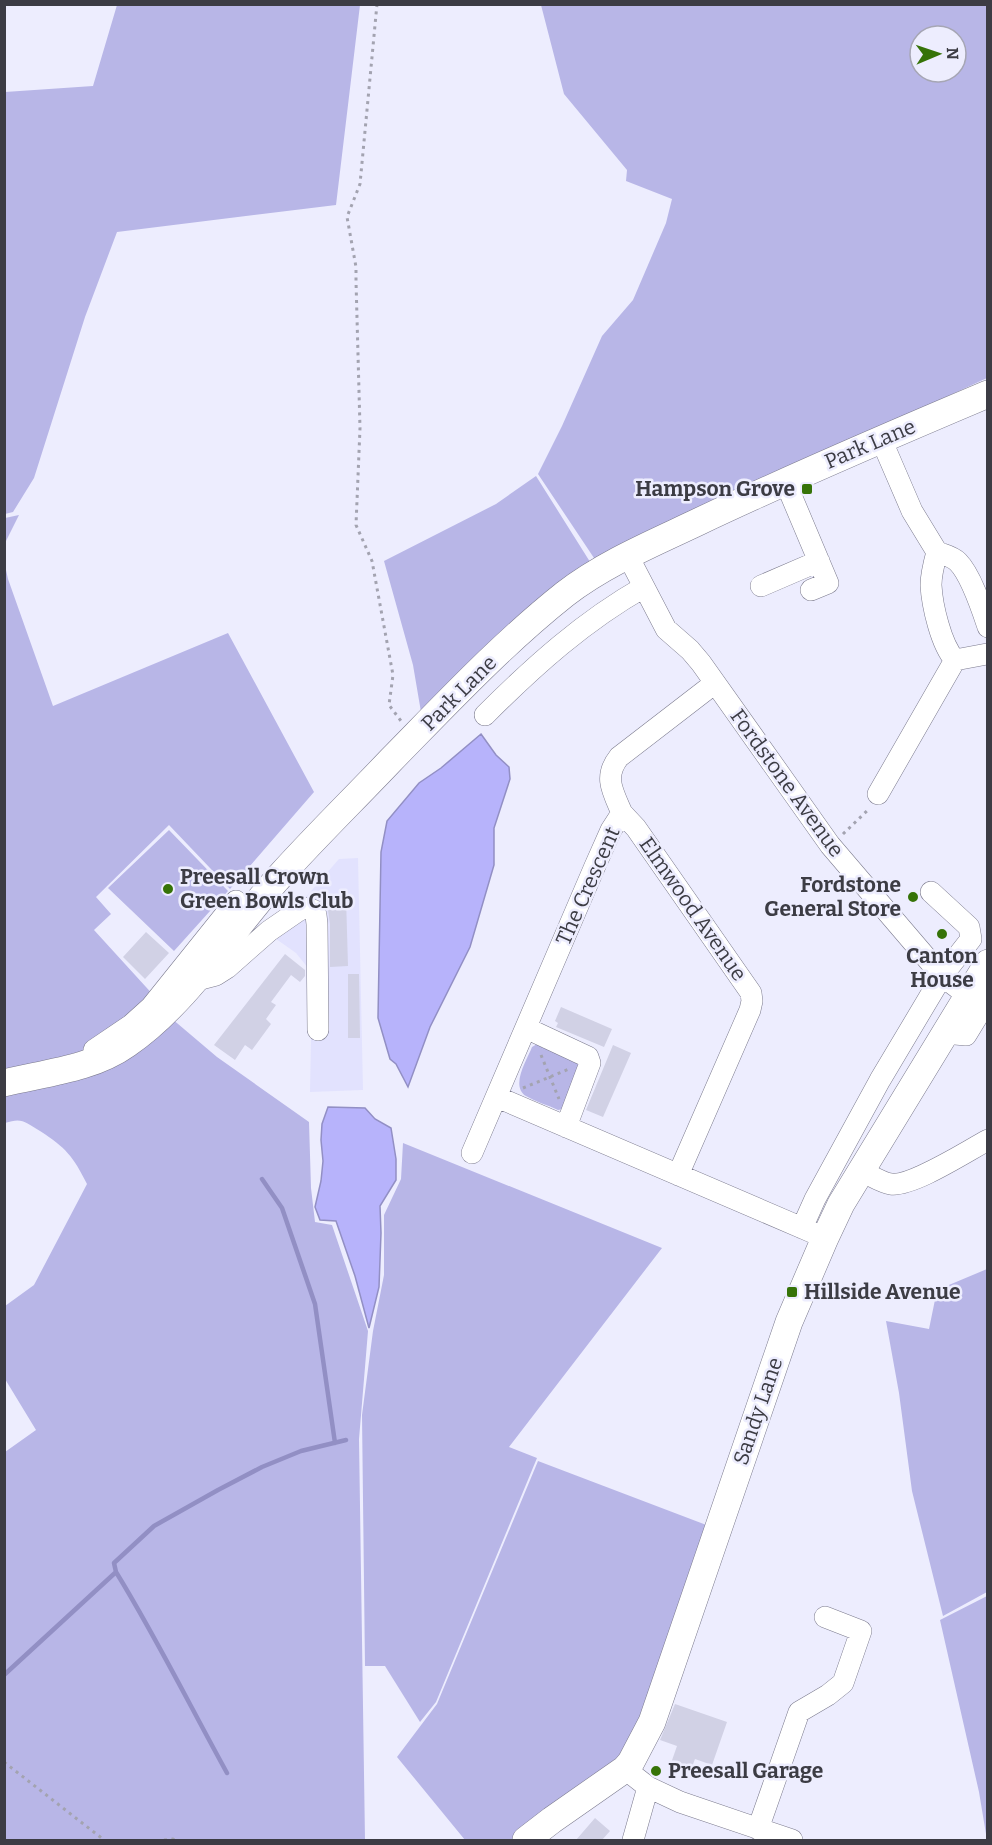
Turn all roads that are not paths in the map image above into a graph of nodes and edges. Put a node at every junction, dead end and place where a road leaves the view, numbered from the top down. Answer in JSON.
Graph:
{"nodes":[{"id":1,"x":987,"y":394,"type":"edge"},
{"id":2,"x":881,"y":439,"type":"junction"},
{"id":3,"x":785,"y":481,"type":"junction"},
{"id":4,"x":936,"y":552,"type":"junction"},
{"id":5,"x":628,"y":556,"type":"junction"},
{"id":6,"x":819,"y":561,"type":"junction"},
{"id":7,"x":761,"y":586,"type":"dead end"},
{"id":8,"x":644,"y":587,"type":"junction"},
{"id":9,"x":811,"y":590,"type":"dead end"},
{"id":10,"x":987,"y":627,"type":"edge"},
{"id":11,"x":987,"y":654,"type":"edge"},
{"id":12,"x":955,"y":660,"type":"junction"},
{"id":13,"x":715,"y":683,"type":"junction"},
{"id":14,"x":485,"y":715,"type":"dead end"},
{"id":15,"x":878,"y":794,"type":"road end"},
{"id":16,"x":622,"y":813,"type":"junction"},
{"id":17,"x":931,"y":892,"type":"dead end"},
{"id":18,"x":236,"y":901,"type":"dead end"},
{"id":19,"x":987,"y":963,"type":"edge"},
{"id":20,"x":942,"y":976,"type":"junction"},
{"id":21,"x":193,"y":981,"type":"junction"},
{"id":22,"x":977,"y":997,"type":"edge"},
{"id":23,"x":526,"y":1028,"type":"junction"},
{"id":24,"x":318,"y":1030,"type":"dead end"},
{"id":25,"x":82,"y":1064,"type":"junction"},
{"id":26,"x":4,"y":1083,"type":"edge"},
{"id":27,"x":497,"y":1097,"type":"junction"},
{"id":28,"x":565,"y":1118,"type":"junction"},
{"id":29,"x":987,"y":1140,"type":"edge"},
{"id":30,"x":472,"y":1153,"type":"dead end"},
{"id":31,"x":861,"y":1171,"type":"junction"},
{"id":32,"x":678,"y":1175,"type":"junction"},
{"id":33,"x":813,"y":1233,"type":"junction"},
{"id":34,"x":825,"y":1617,"type":"dead end"},
{"id":35,"x":625,"y":1769,"type":"junction"},
{"id":36,"x":648,"y":1787,"type":"junction"},
{"id":37,"x":758,"y":1829,"type":"junction"},
{"id":38,"x":526,"y":1840,"type":"edge"},
{"id":39,"x":633,"y":1840,"type":"edge"},
{"id":40,"x":792,"y":1840,"type":"edge"}],
"edges":[{"from":1,"to":2,"type":"main road","name":"Park Lane"},
{"from":2,"to":3,"type":"main road","name":"Park Lane"},
{"from":2,"to":4,"type":"street"},
{"from":3,"to":5,"type":"main road","name":"Park Lane"},
{"from":3,"to":6,"type":"street"},
{"from":4,"to":10,"type":"street"},
{"from":4,"to":12,"type":"street"},
{"from":5,"to":8,"type":"street","name":"Fordstone Avenue"},
{"from":5,"to":21,"type":"main road","name":"Park Lane"},
{"from":6,"to":7,"type":"street"},
{"from":6,"to":9,"type":"street"},
{"from":8,"to":13,"type":"street","name":"Fordstone Avenue"},
{"from":8,"to":14,"type":"street","name":"Park Lane"},
{"from":11,"to":12,"type":"street"},
{"from":12,"to":15,"type":"street"},
{"from":13,"to":16,"type":"street","name":"The Crescent"},
{"from":13,"to":20,"type":"street","name":"Fordstone Avenue"},
{"from":16,"to":23,"type":"street","name":"The Crescent"},
{"from":16,"to":32,"type":"street","name":"Elmwood Avenue"},
{"from":17,"to":20,"type":"street","name":"Sandy Lane"},
{"from":18,"to":25,"type":"street"},
{"from":19,"to":22,"type":"main road","name":"Sandy Lane"},
{"from":20,"to":22,"type":"street","name":"Fordstone Avenue"},
{"from":20,"to":33,"type":"street","name":"Sandy Lane"},
{"from":21,"to":24,"type":"street"},
{"from":21,"to":25,"type":"main road","name":"Park Lane"},
{"from":22,"to":31,"type":"main road","name":"Sandy Lane"},
{"from":23,"to":27,"type":"street","name":"The Crescent"},
{"from":23,"to":28,"type":"street"},
{"from":25,"to":26,"type":"main road","name":"Park Lane"},
{"from":27,"to":28,"type":"street"},
{"from":27,"to":30,"type":"street","name":"The Crescent"},
{"from":28,"to":32,"type":"street"},
{"from":29,"to":31,"type":"street"},
{"from":31,"to":33,"type":"main road","name":"Sandy Lane"},
{"from":32,"to":33,"type":"street"},
{"from":33,"to":35,"type":"main road","name":"Sandy Lane"},
{"from":34,"to":37,"type":"street"},
{"from":35,"to":36,"type":"street"},
{"from":35,"to":38,"type":"main road","name":"Sandy Lane"},
{"from":36,"to":37,"type":"street"},
{"from":36,"to":39,"type":"street"},
{"from":37,"to":40,"type":"street"}]}
